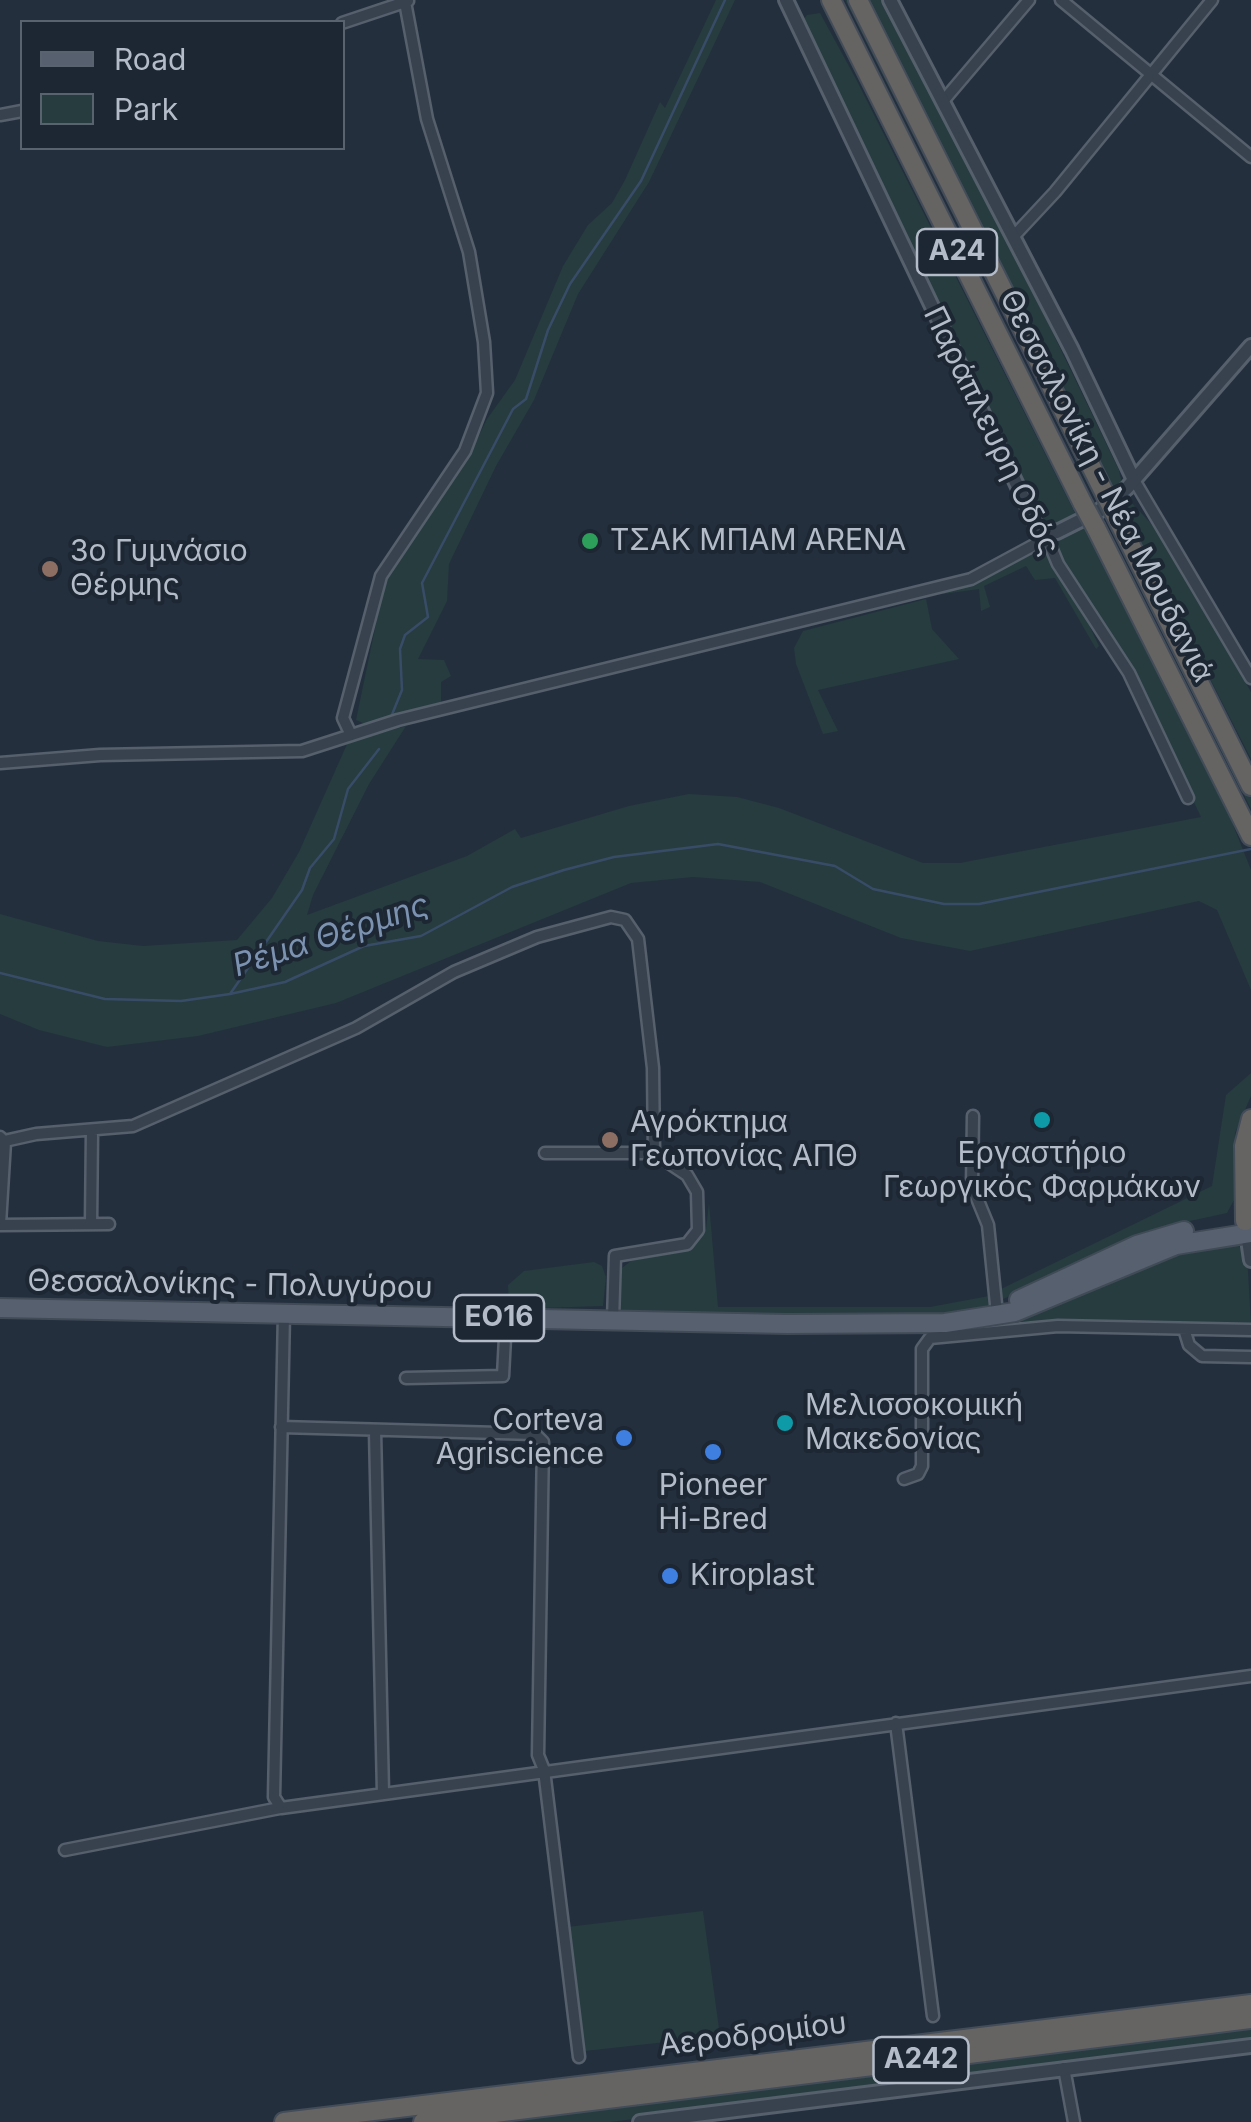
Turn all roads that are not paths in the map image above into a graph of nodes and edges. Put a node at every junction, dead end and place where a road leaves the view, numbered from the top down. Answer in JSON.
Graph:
{"nodes":[{"id":1,"x":786,"y":0,"type":"edge"},
{"id":2,"x":831,"y":0,"type":"edge"},
{"id":3,"x":858,"y":0,"type":"edge"},
{"id":4,"x":890,"y":0,"type":"edge"},
{"id":5,"x":1028,"y":0,"type":"edge"},
{"id":6,"x":1061,"y":0,"type":"edge"},
{"id":7,"x":1212,"y":0,"type":"edge"},
{"id":8,"x":408,"y":1,"type":"edge"},
{"id":9,"x":345,"y":22,"type":"edge"},
{"id":10,"x":1150,"y":74,"type":"junction"},
{"id":11,"x":944,"y":100,"type":"junction"},
{"id":12,"x":1251,"y":157,"type":"edge"},
{"id":13,"x":1013,"y":236,"type":"junction"},
{"id":14,"x":1251,"y":346,"type":"edge"},
{"id":15,"x":1150,"y":462,"type":"junction"},
{"id":16,"x":1128,"y":464,"type":"junction"},
{"id":17,"x":1134,"y":480,"type":"junction"},
{"id":18,"x":1045,"y":533,"type":"junction"},
{"id":19,"x":1251,"y":678,"type":"edge"},
{"id":20,"x":351,"y":735,"type":"junction"},
{"id":21,"x":0,"y":763,"type":"edge"},
{"id":22,"x":1251,"y":786,"type":"edge"},
{"id":23,"x":1188,"y":798,"type":"dead end"},
{"id":24,"x":1247,"y":829,"type":"edge"},
{"id":25,"x":973,"y":1116,"type":"dead end"},
{"id":26,"x":1251,"y":1119,"type":"edge"},
{"id":27,"x":92,"y":1132,"type":"junction"},
{"id":28,"x":2,"y":1140,"type":"edge"},
{"id":29,"x":654,"y":1153,"type":"junction"},
{"id":30,"x":545,"y":1154,"type":"dead end"},
{"id":31,"x":0,"y":1224,"type":"edge"},
{"id":32,"x":91,"y":1224,"type":"junction"},
{"id":33,"x":109,"y":1224,"type":"dead end"},
{"id":34,"x":1248,"y":1227,"type":"edge"},
{"id":35,"x":1251,"y":1260,"type":"edge"},
{"id":36,"x":0,"y":1308,"type":"edge"},
{"id":37,"x":284,"y":1312,"type":"junction"},
{"id":38,"x":998,"y":1314,"type":"junction"},
{"id":39,"x":506,"y":1318,"type":"junction"},
{"id":40,"x":613,"y":1320,"type":"junction"},
{"id":41,"x":1184,"y":1329,"type":"junction"},
{"id":42,"x":1251,"y":1330,"type":"edge"},
{"id":43,"x":1251,"y":1358,"type":"edge"},
{"id":44,"x":406,"y":1378,"type":"dead end"},
{"id":45,"x":281,"y":1427,"type":"junction"},
{"id":46,"x":375,"y":1431,"type":"junction"},
{"id":47,"x":904,"y":1479,"type":"dead end"},
{"id":48,"x":1251,"y":1676,"type":"edge"},
{"id":49,"x":896,"y":1723,"type":"junction"},
{"id":50,"x":544,"y":1770,"type":"junction"},
{"id":51,"x":384,"y":1793,"type":"junction"},
{"id":52,"x":282,"y":1808,"type":"junction"},
{"id":53,"x":65,"y":1850,"type":"dead end"},
{"id":54,"x":1251,"y":2002,"type":"edge"},
{"id":55,"x":933,"y":2016,"type":"dead end"},
{"id":56,"x":1251,"y":2019,"type":"edge"},
{"id":57,"x":1251,"y":2046,"type":"edge"},
{"id":58,"x":578,"y":2057,"type":"dead end"},
{"id":59,"x":1064,"y":2068,"type":"junction"},
{"id":60,"x":284,"y":2122,"type":"edge"},
{"id":61,"x":423,"y":2122,"type":"edge"},
{"id":62,"x":640,"y":2122,"type":"edge"},
{"id":63,"x":1074,"y":2122,"type":"edge"}],
"edges":[{"from":1,"to":18,"type":"street","name":"Παράπλευρη Οδός"},
{"from":2,"to":24,"type":"highway","name":"Θεσσαλονίκη - Νέα Μουδανιά","number":"Α24","bridge":true},
{"from":3,"to":22,"type":"highway","name":"Θεσσαλονίκη - Νέα Μουδανιά","number":"Α24","bridge":true},
{"from":4,"to":11,"type":"street"},
{"from":5,"to":11,"type":"street"},
{"from":6,"to":10,"type":"street"},
{"from":7,"to":10,"type":"street"},
{"from":8,"to":9,"type":"street"},
{"from":8,"to":20,"type":"street"},
{"from":10,"to":12,"type":"street"},
{"from":10,"to":13,"type":"street"},
{"from":11,"to":13,"type":"street"},
{"from":13,"to":16,"type":"street"},
{"from":14,"to":15,"type":"street"},
{"from":15,"to":16,"type":"street"},
{"from":15,"to":17,"type":"street"},
{"from":16,"to":17,"type":"street"},
{"from":17,"to":18,"type":"street"},
{"from":17,"to":19,"type":"street"},
{"from":18,"to":20,"type":"street"},
{"from":18,"to":23,"type":"street","name":"Παράπλευρη Οδός"},
{"from":20,"to":21,"type":"street"},
{"from":25,"to":38,"type":"street"},
{"from":26,"to":34,"type":"highway"},
{"from":27,"to":28,"type":"street"},
{"from":27,"to":29,"type":"street"},
{"from":27,"to":32,"type":"street"},
{"from":28,"to":31,"type":"street"},
{"from":29,"to":30,"type":"street"},
{"from":29,"to":40,"type":"street"},
{"from":31,"to":32,"type":"street"},
{"from":32,"to":33,"type":"street"},
{"from":34,"to":35,"type":"street"},
{"from":34,"to":38,"type":"main road","name":"Θεσσαλονίκης - Πολυγύρου","number":"ΕΟ16"},
{"from":36,"to":37,"type":"main road","name":"Θεσσαλονίκης - Πολυγύρου","number":"ΕΟ16"},
{"from":37,"to":39,"type":"main road","name":"Θεσσαλονίκης - Πολυγύρου","number":"ΕΟ16"},
{"from":37,"to":45,"type":"street"},
{"from":38,"to":40,"type":"main road","name":"Θεσσαλονίκης - Πολυγύρου","number":"ΕΟ16"},
{"from":39,"to":40,"type":"main road","name":"Θεσσαλονίκης - Πολυγύρου","number":"ΕΟ16"},
{"from":39,"to":44,"type":"street"},
{"from":41,"to":42,"type":"street"},
{"from":41,"to":43,"type":"street"},
{"from":41,"to":47,"type":"street"},
{"from":45,"to":46,"type":"street"},
{"from":45,"to":52,"type":"street"},
{"from":46,"to":50,"type":"street"},
{"from":46,"to":51,"type":"street"},
{"from":48,"to":49,"type":"street"},
{"from":49,"to":50,"type":"street"},
{"from":49,"to":55,"type":"street"},
{"from":50,"to":51,"type":"street"},
{"from":50,"to":58,"type":"street"},
{"from":51,"to":52,"type":"street"},
{"from":52,"to":53,"type":"street"},
{"from":54,"to":60,"type":"highway","name":"Αεροδρομίου","number":"Α242"},
{"from":56,"to":61,"type":"highway","name":"Αεροδρομίου","number":"Α242"},
{"from":57,"to":59,"type":"street"},
{"from":59,"to":62,"type":"street"},
{"from":59,"to":63,"type":"street"}]}
